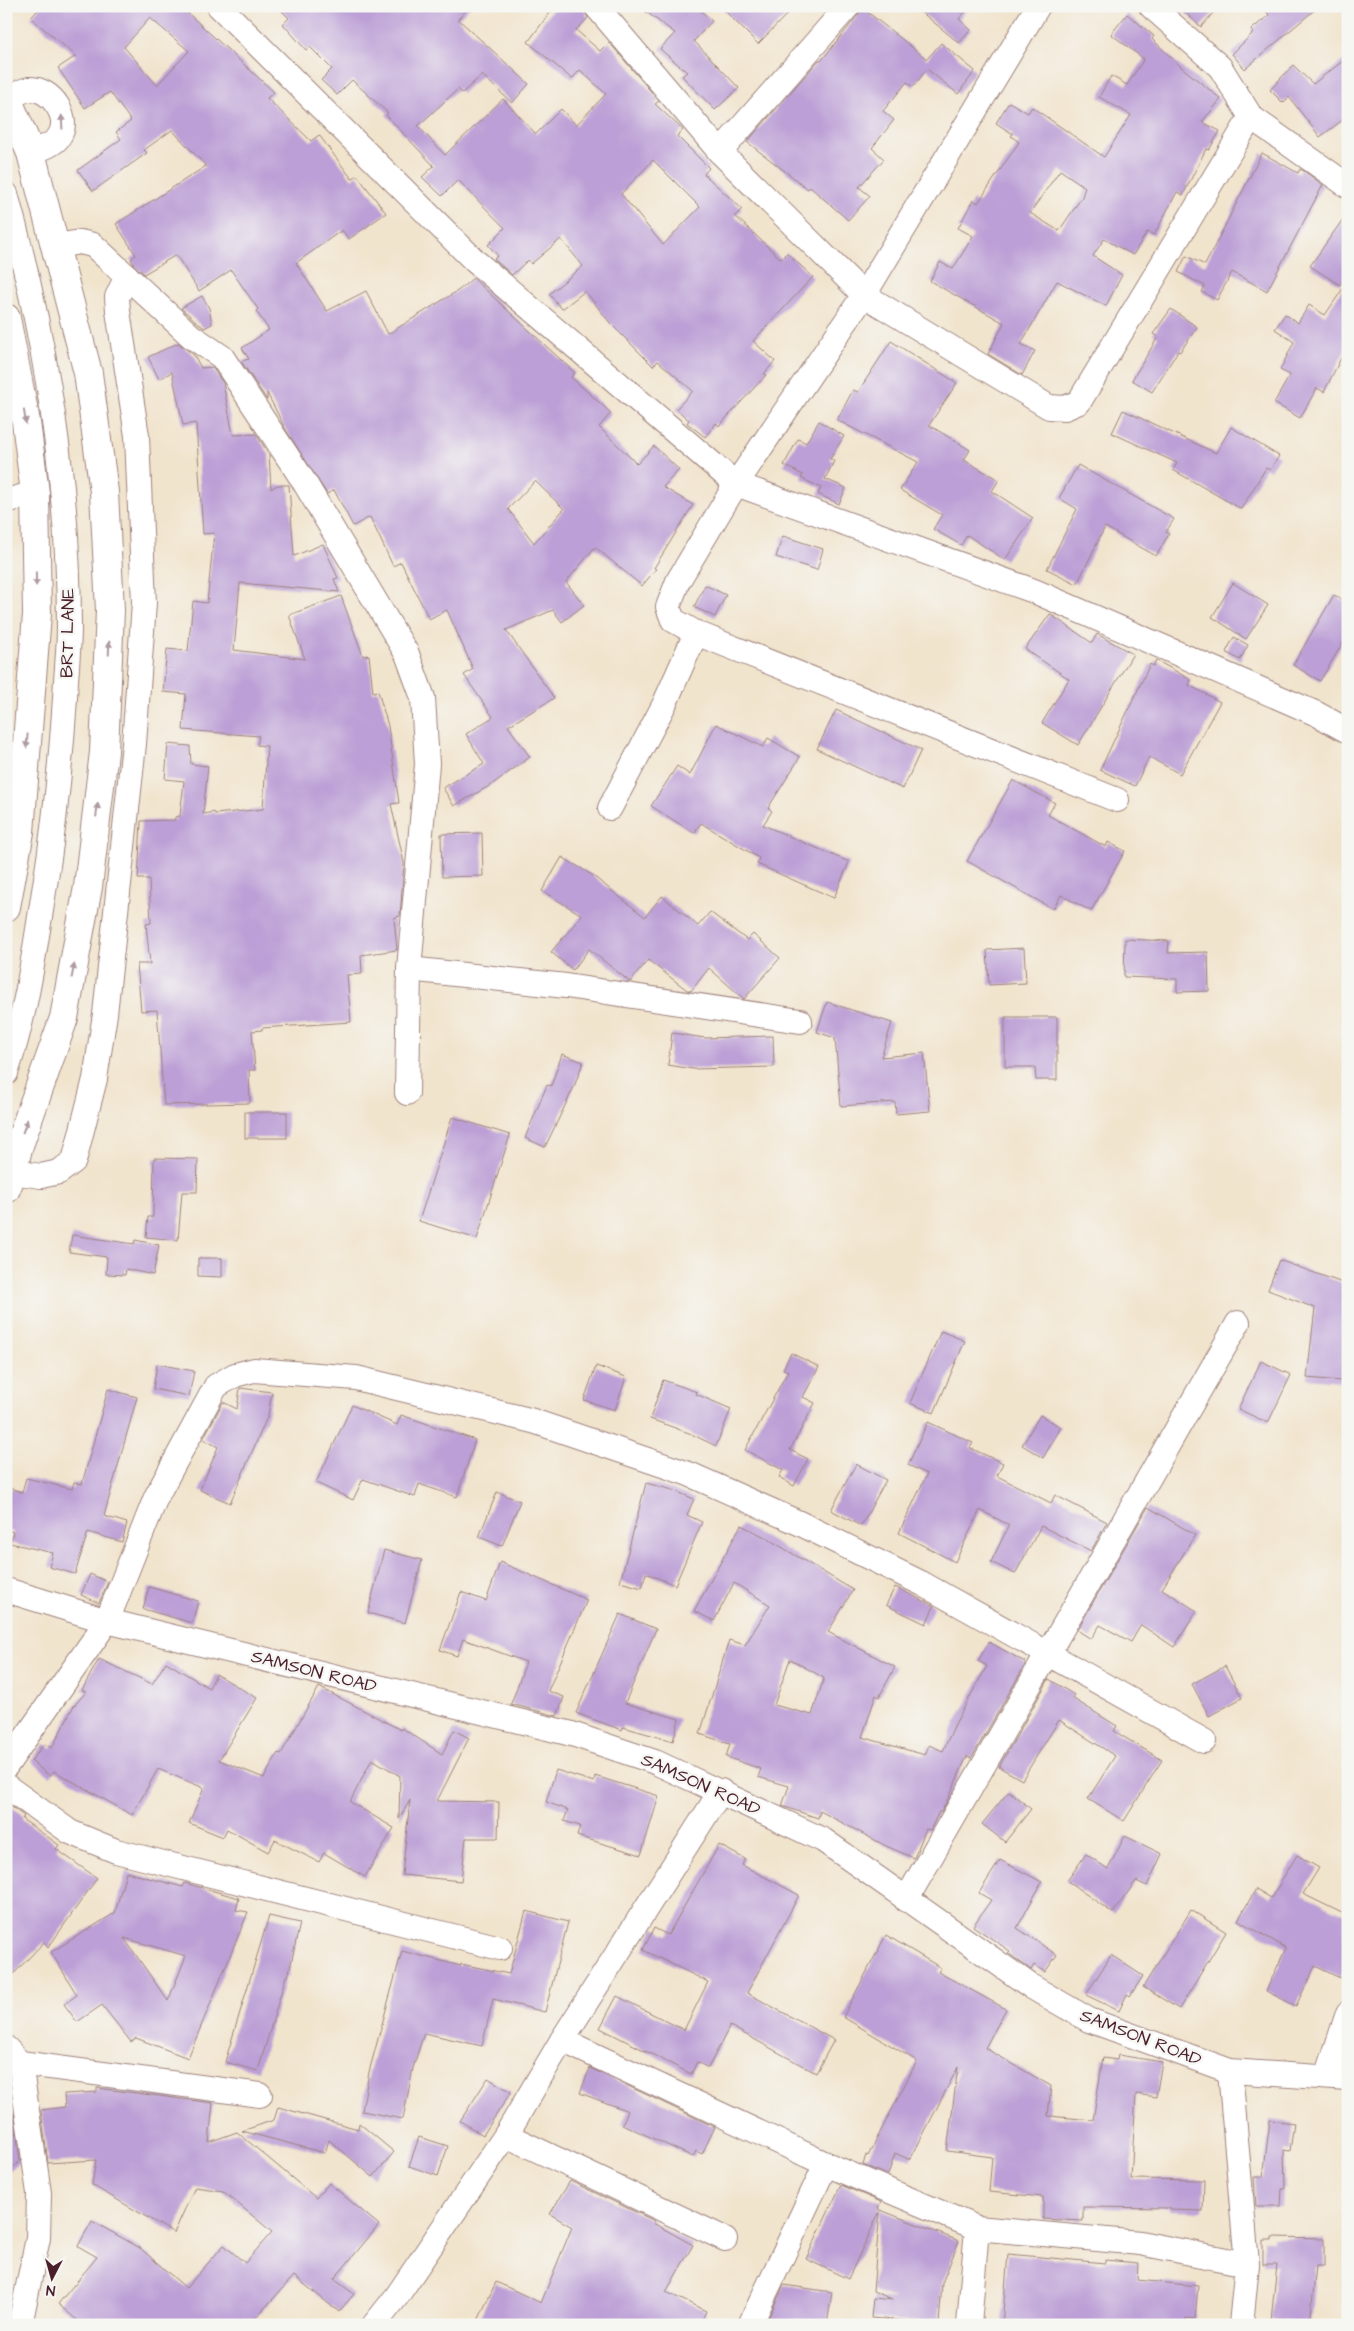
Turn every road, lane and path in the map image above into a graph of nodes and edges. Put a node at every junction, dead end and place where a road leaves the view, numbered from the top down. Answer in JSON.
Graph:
{"nodes":[{"id":1,"x":219,"y":6,"type":"edge"},
{"id":2,"x":596,"y":6,"type":"edge"},
{"id":3,"x":848,"y":6,"type":"edge"},
{"id":4,"x":1038,"y":6,"type":"edge"},
{"id":5,"x":1151,"y":6,"type":"edge"},
{"id":6,"x":7,"y":98,"type":"edge"},
{"id":7,"x":1250,"y":117,"type":"junction"},
{"id":8,"x":720,"y":152,"type":"junction"},
{"id":9,"x":31,"y":153,"type":"junction"},
{"id":10,"x":1348,"y":186,"type":"edge"},
{"id":11,"x":6,"y":194,"type":"edge"},
{"id":12,"x":57,"y":246,"type":"junction"},
{"id":13,"x":127,"y":276,"type":"junction"},
{"id":14,"x":864,"y":295,"type":"junction"},
{"id":15,"x":6,"y":318,"type":"edge"},
{"id":16,"x":10,"y":360,"type":"edge"},
{"id":17,"x":736,"y":484,"type":"junction"},
{"id":18,"x":34,"y":493,"type":"junction"},
{"id":19,"x":6,"y":501,"type":"edge"},
{"id":20,"x":696,"y":633,"type":"junction"},
{"id":21,"x":1348,"y":731,"type":"edge"},
{"id":22,"x":1116,"y":800,"type":"dead end"},
{"id":23,"x":610,"y":808,"type":"dead end"},
{"id":24,"x":13,"y":831,"type":"edge"},
{"id":25,"x":6,"y":906,"type":"edge"},
{"id":26,"x":409,"y":969,"type":"junction"},
{"id":27,"x":800,"y":1021,"type":"dead end"},
{"id":28,"x":6,"y":1072,"type":"edge"},
{"id":29,"x":407,"y":1093,"type":"dead end"},
{"id":30,"x":10,"y":1180,"type":"edge"},
{"id":31,"x":1238,"y":1323,"type":"dead end"},
{"id":32,"x":6,"y":1590,"type":"edge"},
{"id":33,"x":107,"y":1621,"type":"junction"},
{"id":34,"x":1048,"y":1653,"type":"junction"},
{"id":35,"x":1204,"y":1741,"type":"dead end"},
{"id":36,"x":6,"y":1766,"type":"edge"},
{"id":37,"x":6,"y":1786,"type":"edge"},
{"id":38,"x":721,"y":1791,"type":"junction"},
{"id":39,"x":906,"y":1900,"type":"junction"},
{"id":40,"x":500,"y":1948,"type":"dead end"},
{"id":41,"x":1347,"y":2019,"type":"edge"},
{"id":42,"x":562,"y":2040,"type":"junction"},
{"id":43,"x":13,"y":2056,"type":"edge"},
{"id":44,"x":1230,"y":2071,"type":"junction"},
{"id":45,"x":1338,"y":2078,"type":"edge"},
{"id":46,"x":260,"y":2094,"type":"dead end"},
{"id":47,"x":506,"y":2135,"type":"junction"},
{"id":48,"x":826,"y":2164,"type":"junction"},
{"id":49,"x":977,"y":2228,"type":"junction"},
{"id":50,"x":726,"y":2238,"type":"dead end"},
{"id":51,"x":1248,"y":2264,"type":"junction"},
{"id":52,"x":18,"y":2319,"type":"edge"},
{"id":53,"x":374,"y":2325,"type":"edge"},
{"id":54,"x":750,"y":2325,"type":"edge"},
{"id":55,"x":969,"y":2325,"type":"edge"},
{"id":56,"x":1241,"y":2325,"type":"edge"}],
"edges":[{"from":1,"to":17,"type":"street"},
{"from":2,"to":8,"type":"street"},
{"from":3,"to":8,"type":"street"},
{"from":4,"to":14,"type":"street"},
{"from":5,"to":7,"type":"street"},
{"from":6,"to":9,"type":"highway"},
{"from":9,"to":6,"type":"street","one_way":true},
{"from":7,"to":10,"type":"street"},
{"from":7,"to":14,"type":"street"},
{"from":8,"to":14,"type":"street"},
{"from":9,"to":12,"type":"highway"},
{"from":11,"to":28,"type":"street","name":"BRT LANE"},
{"from":12,"to":13,"type":"street"},
{"from":30,"to":12,"type":"highway","one_way":true},
{"from":13,"to":26,"type":"street"},
{"from":13,"to":30,"type":"street"},
{"from":14,"to":17,"type":"street"},
{"from":15,"to":16,"type":"highway"},
{"from":16,"to":18,"type":"highway","one_way":true},
{"from":17,"to":20,"type":"street"},
{"from":17,"to":21,"type":"street"},
{"from":18,"to":19,"type":"street"},
{"from":18,"to":24,"type":"highway","one_way":true},
{"from":20,"to":22,"type":"street"},
{"from":20,"to":23,"type":"street"},
{"from":24,"to":25,"type":"highway"},
{"from":26,"to":27,"type":"street"},
{"from":26,"to":29,"type":"street"},
{"from":31,"to":34,"type":"street"},
{"from":32,"to":33,"type":"street","name":"SAMSON ROAD"},
{"from":33,"to":34,"type":"street"},
{"from":33,"to":36,"type":"street"},
{"from":33,"to":38,"type":"street","name":"SAMSON ROAD"},
{"from":34,"to":35,"type":"street"},
{"from":34,"to":39,"type":"street"},
{"from":37,"to":40,"type":"street"},
{"from":38,"to":39,"type":"street","name":"SAMSON ROAD"},
{"from":38,"to":42,"type":"street"},
{"from":39,"to":44,"type":"street","name":"SAMSON ROAD"},
{"from":41,"to":45,"type":"street"},
{"from":42,"to":47,"type":"street"},
{"from":42,"to":48,"type":"street"},
{"from":43,"to":46,"type":"street"},
{"from":43,"to":52,"type":"street"},
{"from":44,"to":45,"type":"street","name":"SAMSON ROAD"},
{"from":44,"to":51,"type":"street"},
{"from":47,"to":50,"type":"street"},
{"from":47,"to":53,"type":"street"},
{"from":48,"to":49,"type":"street"},
{"from":48,"to":54,"type":"street"},
{"from":49,"to":51,"type":"street"},
{"from":49,"to":55,"type":"street"},
{"from":51,"to":56,"type":"street"}]}
